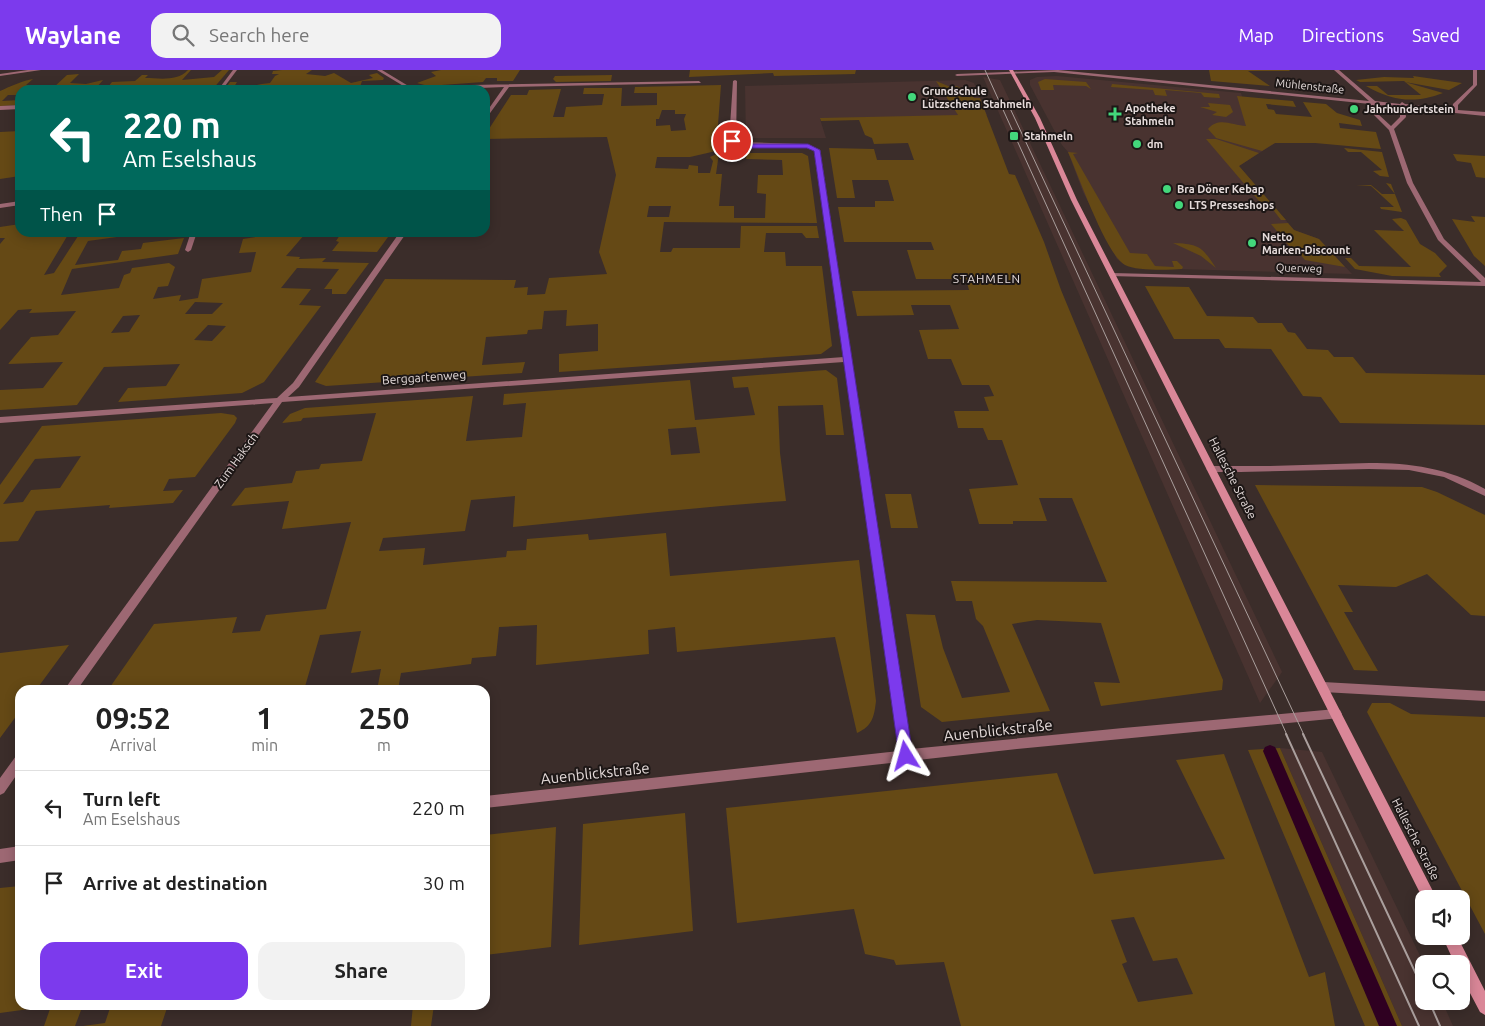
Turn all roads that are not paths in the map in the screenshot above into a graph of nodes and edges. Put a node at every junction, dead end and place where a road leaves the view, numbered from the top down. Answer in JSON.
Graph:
{"nodes":[{"id":1,"x":40,"y":70,"type":"edge"},
{"id":2,"x":235,"y":70,"type":"edge"},
{"id":3,"x":379,"y":70,"type":"edge"},
{"id":4,"x":1336,"y":70,"type":"edge"},
{"id":5,"x":1475,"y":70,"type":"edge"},
{"id":6,"x":1012,"y":72,"type":"edge"},
{"id":7,"x":0,"y":75,"type":"edge"},
{"id":8,"x":957,"y":75,"type":"dead end"},
{"id":9,"x":735,"y":81,"type":"dead end"},
{"id":10,"x":699,"y":82,"type":"dead end"},
{"id":11,"x":224,"y":85,"type":"edge"},
{"id":12,"x":404,"y":85,"type":"edge"},
{"id":13,"x":508,"y":85,"type":"junction"},
{"id":14,"x":490,"y":86,"type":"edge"},
{"id":15,"x":1372,"y":102,"type":"junction"},
{"id":16,"x":1402,"y":104,"type":"junction"},
{"id":17,"x":15,"y":107,"type":"edge"},
{"id":18,"x":0,"y":108,"type":"edge"},
{"id":19,"x":1455,"y":110,"type":"junction"},
{"id":20,"x":490,"y":111,"type":"edge"},
{"id":21,"x":1485,"y":114,"type":"edge"},
{"id":22,"x":1391,"y":129,"type":"junction"},
{"id":23,"x":15,"y":204,"type":"edge"},
{"id":24,"x":0,"y":206,"type":"edge"},
{"id":25,"x":192,"y":237,"type":"edge"},
{"id":26,"x":400,"y":237,"type":"edge"},
{"id":27,"x":188,"y":250,"type":"dead end"},
{"id":28,"x":1112,"y":275,"type":"junction"},
{"id":29,"x":1485,"y":283,"type":"edge"},
{"id":30,"x":849,"y":360,"type":"junction"},
{"id":31,"x":280,"y":400,"type":"junction"},
{"id":32,"x":0,"y":420,"type":"edge"},
{"id":33,"x":1211,"y":469,"type":"junction"},
{"id":34,"x":1485,"y":494,"type":"edge"},
{"id":35,"x":74,"y":685,"type":"edge"},
{"id":36,"x":1323,"y":687,"type":"junction"},
{"id":37,"x":1485,"y":696,"type":"edge"},
{"id":38,"x":1336,"y":714,"type":"junction"},
{"id":39,"x":906,"y":756,"type":"junction"},
{"id":40,"x":15,"y":767,"type":"edge"},
{"id":41,"x":0,"y":789,"type":"edge"},
{"id":42,"x":490,"y":801,"type":"edge"},
{"id":43,"x":15,"y":854,"type":"edge"},
{"id":44,"x":0,"y":856,"type":"edge"},
{"id":45,"x":1425,"y":890,"type":"edge"},
{"id":46,"x":1454,"y":945,"type":"edge"},
{"id":47,"x":1485,"y":1007,"type":"edge"}],
"edges":[{"from":1,"to":7,"type":"street"},
{"from":2,"to":11,"type":"street"},
{"from":3,"to":12,"type":"street"},
{"from":4,"to":15,"type":"street"},
{"from":5,"to":19,"type":"street"},
{"from":6,"to":8,"type":"street","name":"Mühlenstraße"},
{"from":6,"to":15,"type":"street","name":"Mühlenstraße"},
{"from":6,"to":28,"type":"street","name":"Hallesche Straße"},
{"from":9,"to":30,"type":"street"},
{"from":10,"to":13,"type":"street"},
{"from":13,"to":14,"type":"street"},
{"from":13,"to":20,"type":"street"},
{"from":15,"to":16,"type":"street","name":"Mühlenstraße"},
{"from":15,"to":22,"type":"street"},
{"from":16,"to":19,"type":"street","name":"Mühlenstraße"},
{"from":16,"to":22,"type":"street"},
{"from":17,"to":18,"type":"street"},
{"from":19,"to":21,"type":"street","name":"Mühlenstraße"},
{"from":22,"to":29,"type":"street"},
{"from":23,"to":24,"type":"street"},
{"from":25,"to":27,"type":"street"},
{"from":26,"to":31,"type":"street","name":"Zum Haksch"},
{"from":28,"to":29,"type":"street","name":"Querweg"},
{"from":28,"to":33,"type":"street","name":"Hallesche Straße"},
{"from":30,"to":31,"type":"street","name":"Berggartenweg"},
{"from":30,"to":39,"type":"street"},
{"from":31,"to":32,"type":"street","name":"Berggartenweg"},
{"from":31,"to":35,"type":"street","name":"Zum Haksch"},
{"from":33,"to":34,"type":"street"},
{"from":33,"to":36,"type":"street","name":"Hallesche Straße"},
{"from":36,"to":37,"type":"street"},
{"from":36,"to":38,"type":"street","name":"Hallesche Straße"},
{"from":38,"to":39,"type":"street","name":"Auenblickstraße"},
{"from":38,"to":45,"type":"street","name":"Hallesche Straße"},
{"from":39,"to":42,"type":"street","name":"Auenblickstraße"},
{"from":40,"to":41,"type":"street"},
{"from":43,"to":44,"type":"street"},
{"from":46,"to":47,"type":"street"}]}
